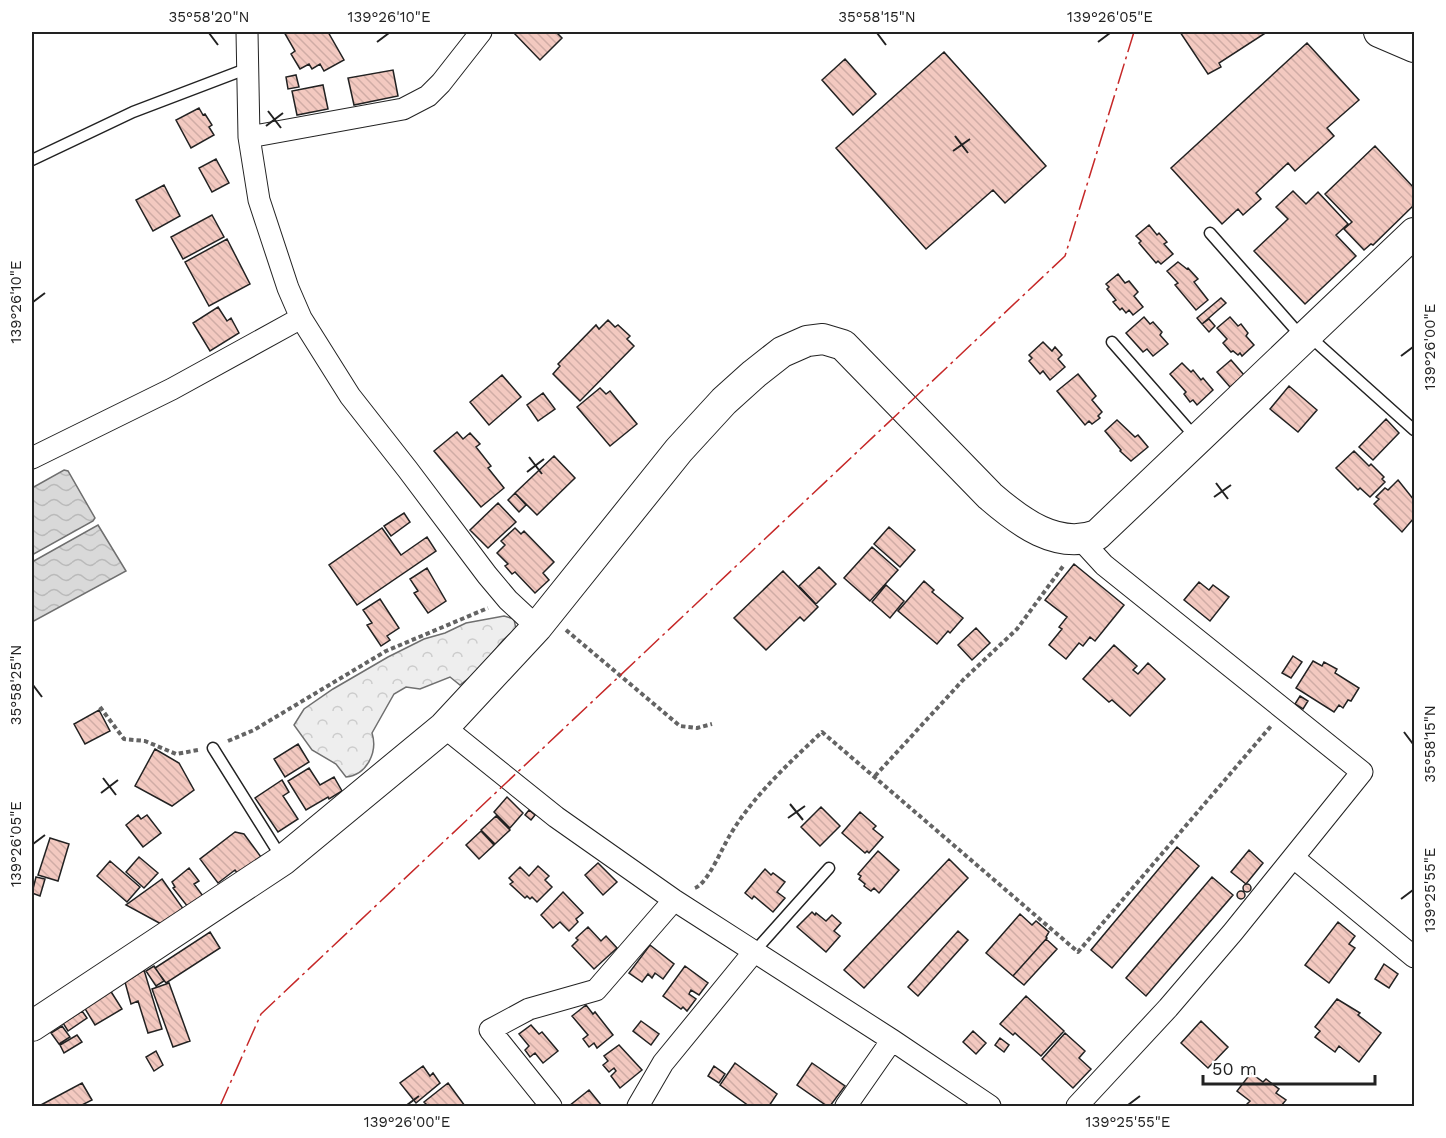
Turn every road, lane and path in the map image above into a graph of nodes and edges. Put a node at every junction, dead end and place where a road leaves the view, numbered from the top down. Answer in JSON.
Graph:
{"nodes":[{"id":1,"x":247,"y":32,"type":"edge"},
{"id":2,"x":481,"y":32,"type":"edge"},
{"id":3,"x":1379,"y":32,"type":"edge"},
{"id":4,"x":1414,"y":47,"type":"edge"},
{"id":5,"x":246,"y":69,"type":"junction"},
{"id":6,"x":249,"y":136,"type":"junction"},
{"id":7,"x":32,"y":160,"type":"edge"},
{"id":8,"x":1210,"y":233,"type":"dead end"},
{"id":9,"x":1414,"y":233,"type":"edge"},
{"id":10,"x":301,"y":318,"type":"junction"},
{"id":11,"x":1305,"y":337,"type":"junction"},
{"id":12,"x":1112,"y":342,"type":"dead end"},
{"id":13,"x":1414,"y":430,"type":"edge"},
{"id":14,"x":1197,"y":439,"type":"junction"},
{"id":15,"x":32,"y":458,"type":"edge"},
{"id":16,"x":1082,"y":541,"type":"junction"},
{"id":17,"x":508,"y":600,"type":"junction"},
{"id":18,"x":542,"y":621,"type":"junction"},
{"id":19,"x":100,"y":707,"type":"dead end"},
{"id":20,"x":1284,"y":710,"type":"junction"},
{"id":21,"x":712,"y":724,"type":"dead end"},
{"id":22,"x":444,"y":727,"type":"junction"},
{"id":23,"x":213,"y":748,"type":"junction"},
{"id":24,"x":875,"y":776,"type":"junction"},
{"id":25,"x":1293,"y":858,"type":"junction"},
{"id":26,"x":283,"y":860,"type":"junction"},
{"id":27,"x":829,"y":868,"type":"dead end"},
{"id":28,"x":674,"y":900,"type":"junction"},
{"id":29,"x":753,"y":953,"type":"junction"},
{"id":30,"x":1414,"y":957,"type":"edge"},
{"id":31,"x":32,"y":1026,"type":"edge"},
{"id":32,"x":892,"y":1040,"type":"junction"},
{"id":33,"x":551,"y":1107,"type":"edge"},
{"id":34,"x":638,"y":1107,"type":"edge"},
{"id":35,"x":846,"y":1107,"type":"edge"},
{"id":36,"x":990,"y":1107,"type":"edge"},
{"id":37,"x":1077,"y":1107,"type":"edge"}],
"edges":[{"from":1,"to":5,"type":"street"},
{"from":2,"to":6,"type":"street"},
{"from":3,"to":4,"type":"street"},
{"from":5,"to":6,"type":"street"},
{"from":5,"to":7,"type":"lane"},
{"from":6,"to":10,"type":"street"},
{"from":8,"to":11,"type":"lane"},
{"from":9,"to":11,"type":"street"},
{"from":10,"to":15,"type":"street"},
{"from":10,"to":17,"type":"street"},
{"from":11,"to":13,"type":"lane"},
{"from":11,"to":14,"type":"street"},
{"from":12,"to":14,"type":"lane"},
{"from":14,"to":16,"type":"street"},
{"from":16,"to":18,"type":"street"},
{"from":16,"to":20,"type":"street"},
{"from":16,"to":24,"type":"path"},
{"from":17,"to":18,"type":"street"},
{"from":17,"to":23,"type":"path"},
{"from":18,"to":21,"type":"path"},
{"from":18,"to":22,"type":"street"},
{"from":19,"to":23,"type":"path"},
{"from":20,"to":24,"type":"path"},
{"from":20,"to":25,"type":"street"},
{"from":22,"to":26,"type":"street"},
{"from":22,"to":28,"type":"street"},
{"from":23,"to":26,"type":"lane"},
{"from":24,"to":28,"type":"path"},
{"from":25,"to":30,"type":"street"},
{"from":25,"to":37,"type":"street"},
{"from":26,"to":31,"type":"street"},
{"from":27,"to":29,"type":"lane"},
{"from":28,"to":29,"type":"street"},
{"from":28,"to":33,"type":"street"},
{"from":29,"to":32,"type":"street"},
{"from":29,"to":34,"type":"street"},
{"from":32,"to":35,"type":"street"},
{"from":32,"to":36,"type":"street"}]}
